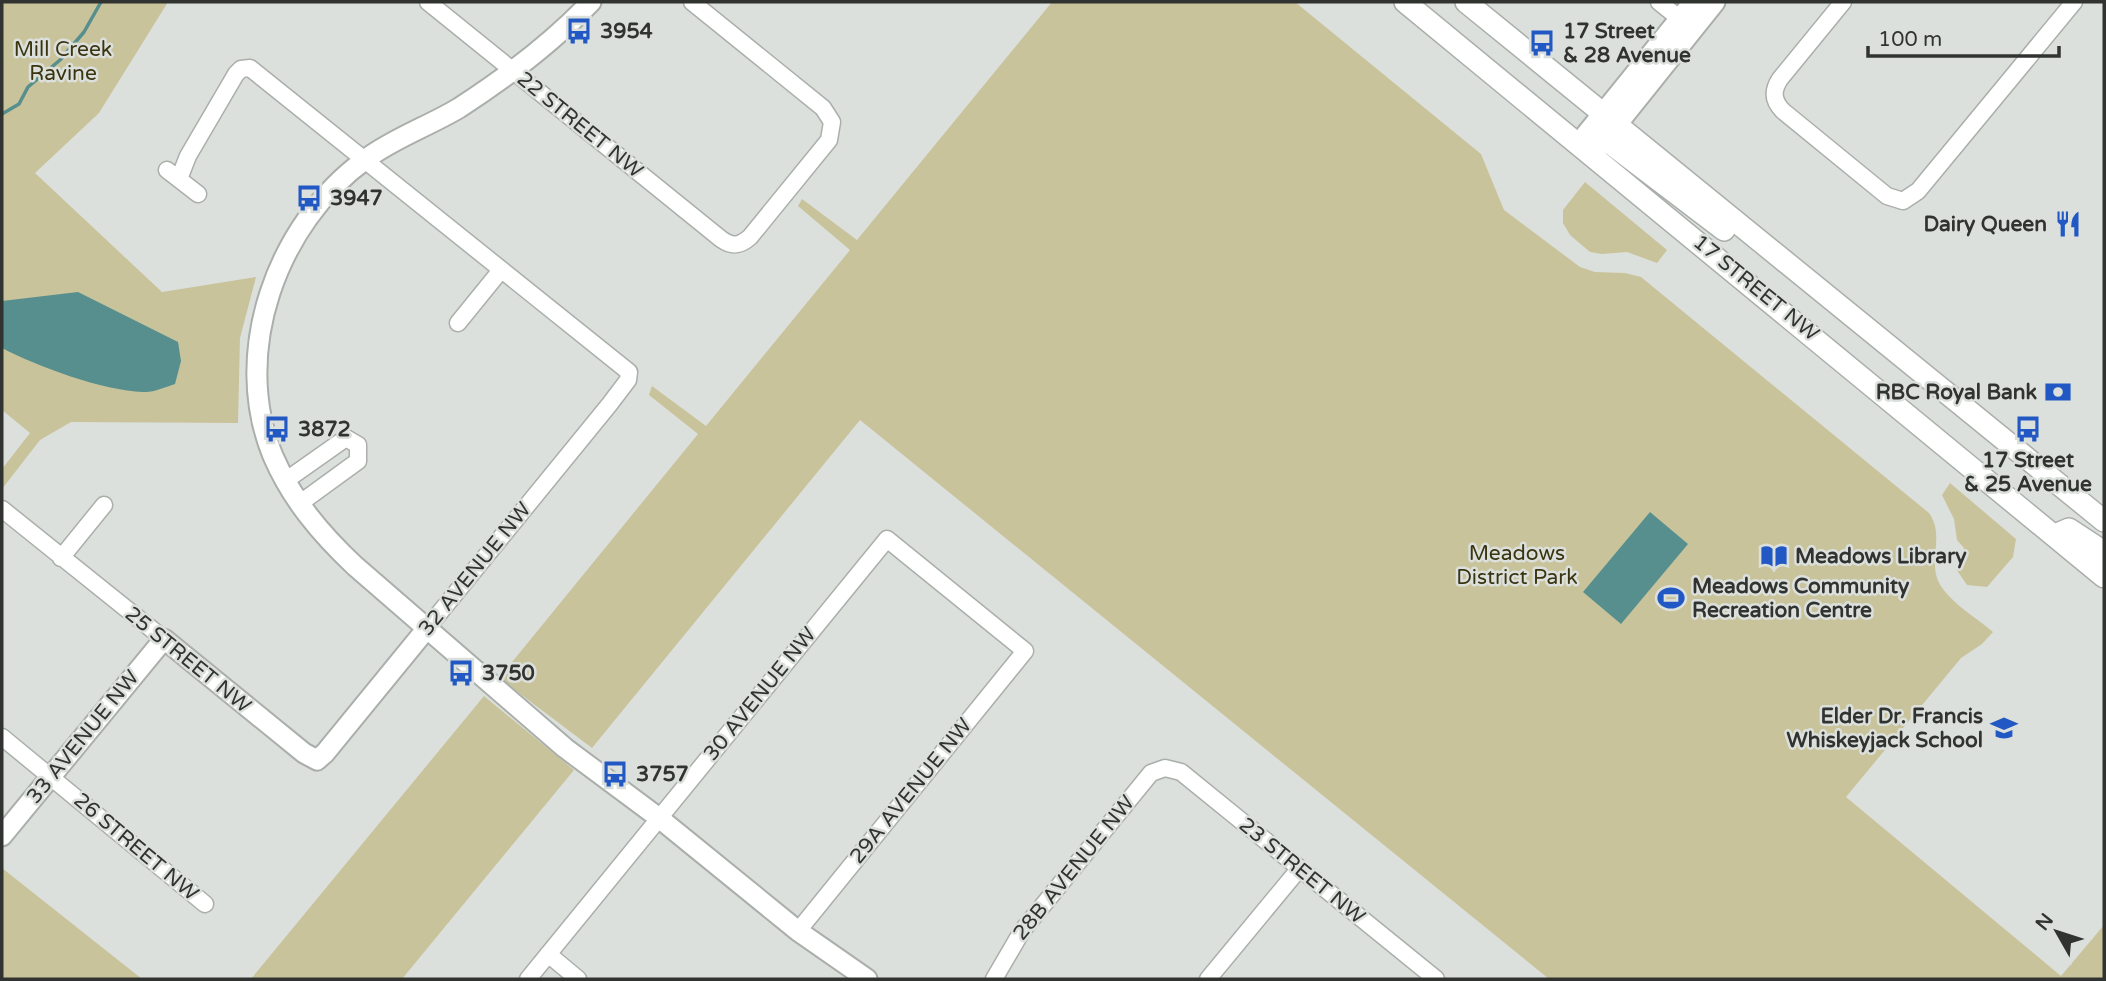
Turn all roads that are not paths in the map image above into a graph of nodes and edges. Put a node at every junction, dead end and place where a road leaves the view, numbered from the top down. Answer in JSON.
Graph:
{"nodes":[{"id":1,"x":428,"y":2,"type":"edge"},
{"id":2,"x":591,"y":2,"type":"edge"},
{"id":3,"x":692,"y":2,"type":"edge"},
{"id":4,"x":1405,"y":2,"type":"edge"},
{"id":5,"x":1466,"y":2,"type":"edge"},
{"id":6,"x":1659,"y":2,"type":"edge"},
{"id":7,"x":1693,"y":2,"type":"edge"},
{"id":8,"x":1715,"y":2,"type":"edge"},
{"id":9,"x":1843,"y":2,"type":"edge"},
{"id":10,"x":2074,"y":2,"type":"edge"},
{"id":11,"x":1678,"y":17,"type":"junction"},
{"id":12,"x":1694,"y":30,"type":"junction"},
{"id":13,"x":512,"y":71,"type":"junction"},
{"id":14,"x":1599,"y":135,"type":"junction"},
{"id":15,"x":365,"y":159,"type":"junction"},
{"id":16,"x":198,"y":194,"type":"dead end"},
{"id":17,"x":501,"y":270,"type":"junction"},
{"id":18,"x":458,"y":323,"type":"dead end"},
{"id":19,"x":285,"y":481,"type":"junction"},
{"id":20,"x":299,"y":504,"type":"junction"},
{"id":21,"x":104,"y":505,"type":"dead end"},
{"id":22,"x":2,"y":509,"type":"edge"},
{"id":23,"x":2104,"y":521,"type":"edge"},
{"id":24,"x":2054,"y":535,"type":"junction"},
{"id":25,"x":887,"y":539,"type":"joint"},
{"id":26,"x":2104,"y":552,"type":"edge"},
{"id":27,"x":61,"y":558,"type":"junction"},
{"id":28,"x":2104,"y":577,"type":"edge"},
{"id":29,"x":428,"y":627,"type":"junction"},
{"id":30,"x":164,"y":639,"type":"junction"},
{"id":31,"x":2,"y":737,"type":"edge"},
{"id":32,"x":317,"y":760,"type":"joint"},
{"id":33,"x":1166,"y":768,"type":"joint"},
{"id":34,"x":50,"y":777,"type":"junction"},
{"id":35,"x":659,"y":817,"type":"junction"},
{"id":36,"x":2,"y":836,"type":"edge"},
{"id":37,"x":1299,"y":869,"type":"junction"},
{"id":38,"x":205,"y":904,"type":"dead end"},
{"id":39,"x":798,"y":931,"type":"junction"},
{"id":40,"x":548,"y":954,"type":"junction"},
{"id":41,"x":528,"y":979,"type":"edge"},
{"id":42,"x":578,"y":979,"type":"edge"},
{"id":43,"x":867,"y":979,"type":"edge"},
{"id":44,"x":993,"y":979,"type":"edge"},
{"id":45,"x":1208,"y":979,"type":"edge"},
{"id":46,"x":1434,"y":979,"type":"edge"}],
"edges":[{"from":1,"to":13,"type":"street","name":"22 STREET NW"},
{"from":2,"to":13,"type":"street"},
{"from":3,"to":13,"type":"street","name":"22 STREET NW"},
{"from":4,"to":14,"type":"main road","name":"17 STREET NW"},
{"from":5,"to":14,"type":"main road","name":"17 STREET NW"},
{"from":6,"to":11,"type":"street"},
{"from":7,"to":11,"type":"street"},
{"from":8,"to":12,"type":"street"},
{"from":9,"to":10,"type":"street"},
{"from":11,"to":12,"type":"street"},
{"from":11,"to":14,"type":"street"},
{"from":12,"to":14,"type":"street"},
{"from":13,"to":15,"type":"street"},
{"from":14,"to":23,"type":"main road","name":"17 STREET NW"},
{"from":14,"to":24,"type":"main road","name":"17 STREET NW"},
{"from":15,"to":16,"type":"street"},
{"from":15,"to":17,"type":"street"},
{"from":15,"to":19,"type":"street"},
{"from":17,"to":18,"type":"street"},
{"from":17,"to":29,"type":"street","name":"32 AVENUE NW"},
{"from":19,"to":20,"type":"street"},
{"from":19,"to":20,"type":"street"},
{"from":20,"to":29,"type":"street"},
{"from":21,"to":27,"type":"street"},
{"from":22,"to":27,"type":"street","name":"25 STREET NW"},
{"from":24,"to":26,"type":"main road"},
{"from":24,"to":28,"type":"main road","name":"17 STREET NW"},
{"from":25,"to":35,"type":"street","name":"30 AVENUE NW"},
{"from":25,"to":39,"type":"street","name":"29A AVENUE NW"},
{"from":27,"to":30,"type":"street","name":"25 STREET NW"},
{"from":29,"to":32,"type":"street","name":"32 AVENUE NW"},
{"from":29,"to":35,"type":"street"},
{"from":30,"to":32,"type":"street","name":"25 STREET NW"},
{"from":30,"to":34,"type":"street","name":"33 AVENUE NW"},
{"from":31,"to":34,"type":"street","name":"26 STREET NW"},
{"from":33,"to":37,"type":"street","name":"23 STREET NW"},
{"from":33,"to":44,"type":"street","name":"28B AVENUE NW"},
{"from":34,"to":36,"type":"street","name":"33 AVENUE NW"},
{"from":34,"to":38,"type":"street","name":"26 STREET NW"},
{"from":35,"to":39,"type":"street"},
{"from":35,"to":40,"type":"street","name":"30 AVENUE NW"},
{"from":37,"to":45,"type":"street"},
{"from":37,"to":46,"type":"street","name":"23 STREET NW"},
{"from":39,"to":43,"type":"street"},
{"from":40,"to":41,"type":"street","name":"30 AVENUE NW"},
{"from":40,"to":42,"type":"street"}]}
